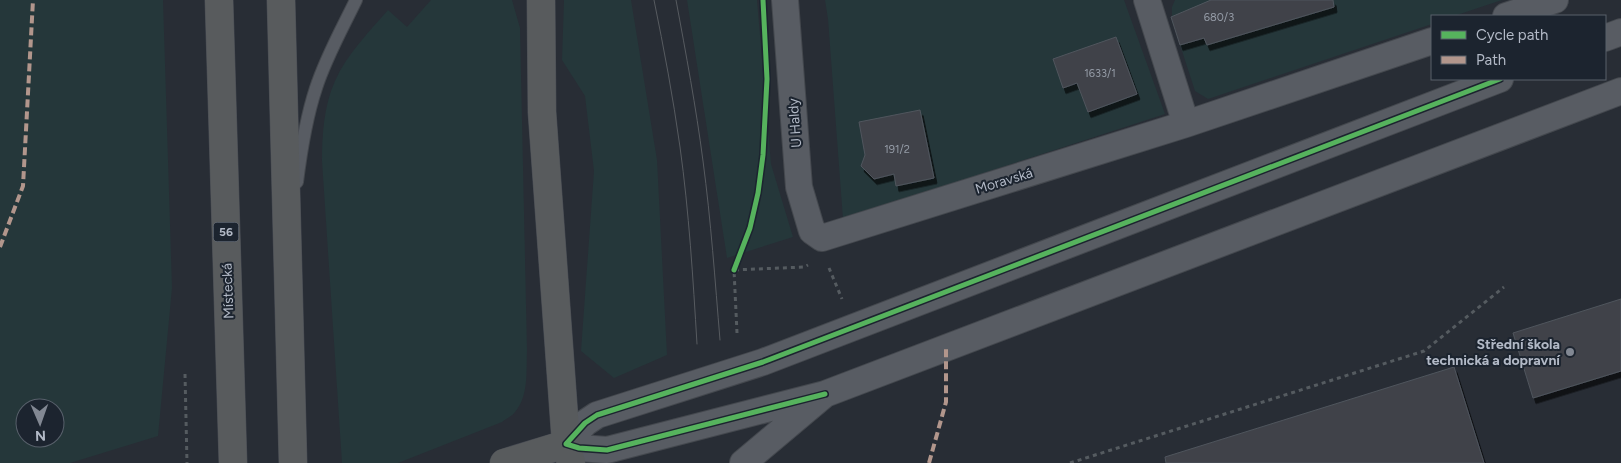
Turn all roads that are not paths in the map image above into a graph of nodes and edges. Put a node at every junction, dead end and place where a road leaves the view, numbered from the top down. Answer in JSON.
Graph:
{"nodes":[{"id":1,"x":219,"y":0,"type":"edge"},
{"id":2,"x":281,"y":0,"type":"edge"},
{"id":3,"x":356,"y":0,"type":"edge"},
{"id":4,"x":785,"y":0,"type":"edge"},
{"id":5,"x":1146,"y":0,"type":"edge"},
{"id":6,"x":1555,"y":0,"type":"edge"},
{"id":7,"x":539,"y":2,"type":"edge"},
{"id":8,"x":1509,"y":15,"type":"edge"},
{"id":9,"x":1621,"y":32,"type":"edge"},
{"id":10,"x":1606,"y":38,"type":"edge"},
{"id":11,"x":1431,"y":41,"type":"edge"},
{"id":12,"x":1497,"y":80,"type":"edge"},
{"id":13,"x":1621,"y":91,"type":"edge"},
{"id":14,"x":1186,"y":124,"type":"junction"},
{"id":15,"x":824,"y":248,"type":"joint"},
{"id":16,"x":287,"y":253,"type":"junction"},
{"id":17,"x":825,"y":394,"type":"junction"},
{"id":18,"x":569,"y":454,"type":"edge"},
{"id":19,"x":233,"y":463,"type":"edge"},
{"id":20,"x":293,"y":463,"type":"edge"},
{"id":21,"x":504,"y":463,"type":"edge"},
{"id":22,"x":743,"y":463,"type":"edge"}],
"edges":[{"from":1,"to":19,"type":"highway","name":"Místecká","number":"56"},
{"from":2,"to":16,"type":"highway"},
{"from":3,"to":16,"type":"lane"},
{"from":4,"to":15,"type":"street","name":"U Haldy"},
{"from":5,"to":14,"type":"street"},
{"from":6,"to":8,"type":"street"},
{"from":7,"to":18,"type":"highway"},
{"from":9,"to":10,"type":"street"},
{"from":11,"to":14,"type":"street","name":"Moravská"},
{"from":12,"to":18,"type":"street"},
{"from":13,"to":17,"type":"street"},
{"from":14,"to":15,"type":"street","name":"Moravská"},
{"from":16,"to":20,"type":"highway"},
{"from":17,"to":18,"type":"street"},
{"from":17,"to":22,"type":"street"},
{"from":18,"to":21,"type":"highway"}]}
